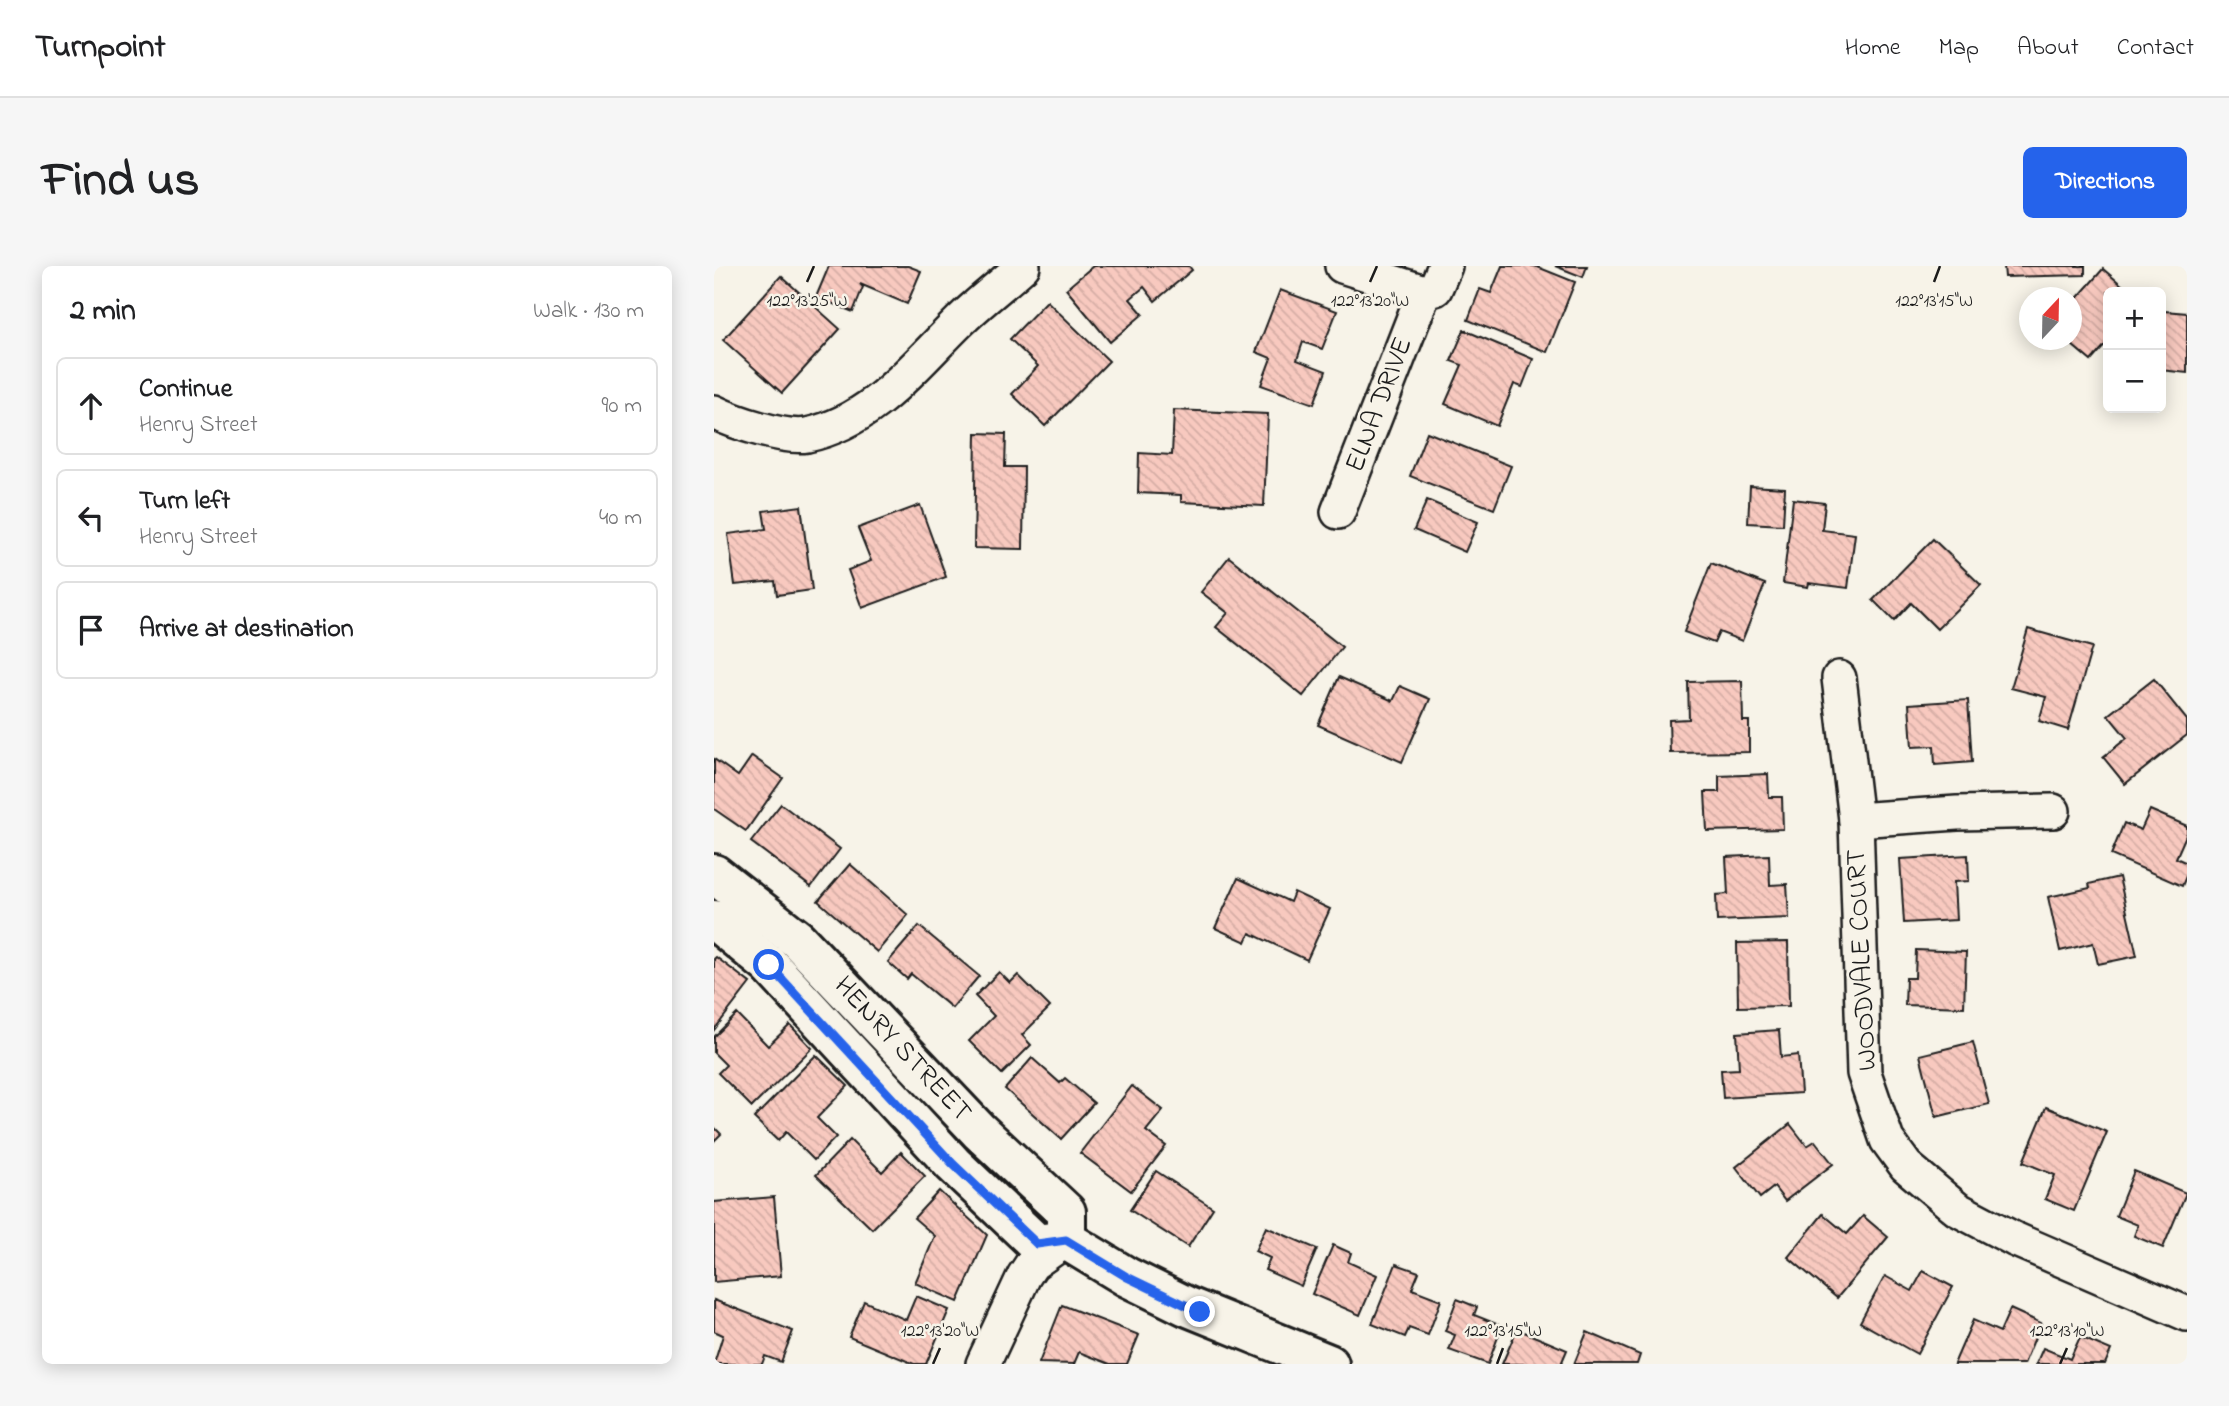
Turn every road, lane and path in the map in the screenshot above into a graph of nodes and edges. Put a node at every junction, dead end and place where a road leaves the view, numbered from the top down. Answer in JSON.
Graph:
{"nodes":[{"id":1,"x":1023,"y":266,"type":"edge"},
{"id":2,"x":1342,"y":266,"type":"edge"},
{"id":3,"x":1444,"y":266,"type":"edge"},
{"id":4,"x":1424,"y":292,"type":"junction"},
{"id":5,"x":714,"y":412,"type":"edge"},
{"id":6,"x":1338,"y":512,"type":"dead end"},
{"id":7,"x":1839,"y":678,"type":"dead end"},
{"id":8,"x":2053,"y":811,"type":"dead end"},
{"id":9,"x":1856,"y":820,"type":"junction"},
{"id":10,"x":714,"y":874,"type":"edge"},
{"id":11,"x":714,"y":920,"type":"edge"},
{"id":12,"x":1066,"y":1240,"type":"junction"},
{"id":13,"x":2187,"y":1314,"type":"edge"},
{"id":14,"x":983,"y":1364,"type":"edge"},
{"id":15,"x":1329,"y":1364,"type":"edge"}],
"edges":[{"from":1,"to":5,"type":"street"},
{"from":2,"to":4,"type":"street"},
{"from":3,"to":4,"type":"street","name":"ELNA DRIVE"},
{"from":4,"to":6,"type":"street","name":"ELNA DRIVE"},
{"from":7,"to":9,"type":"street","name":"WOODVALE COURT"},
{"from":8,"to":9,"type":"street"},
{"from":9,"to":13,"type":"street","name":"WOODVALE COURT"},
{"from":10,"to":12,"type":"street","name":"HENRY STREET"},
{"from":11,"to":12,"type":"street","name":"HENRY STREET"},
{"from":12,"to":14,"type":"street"},
{"from":12,"to":15,"type":"street"}]}
